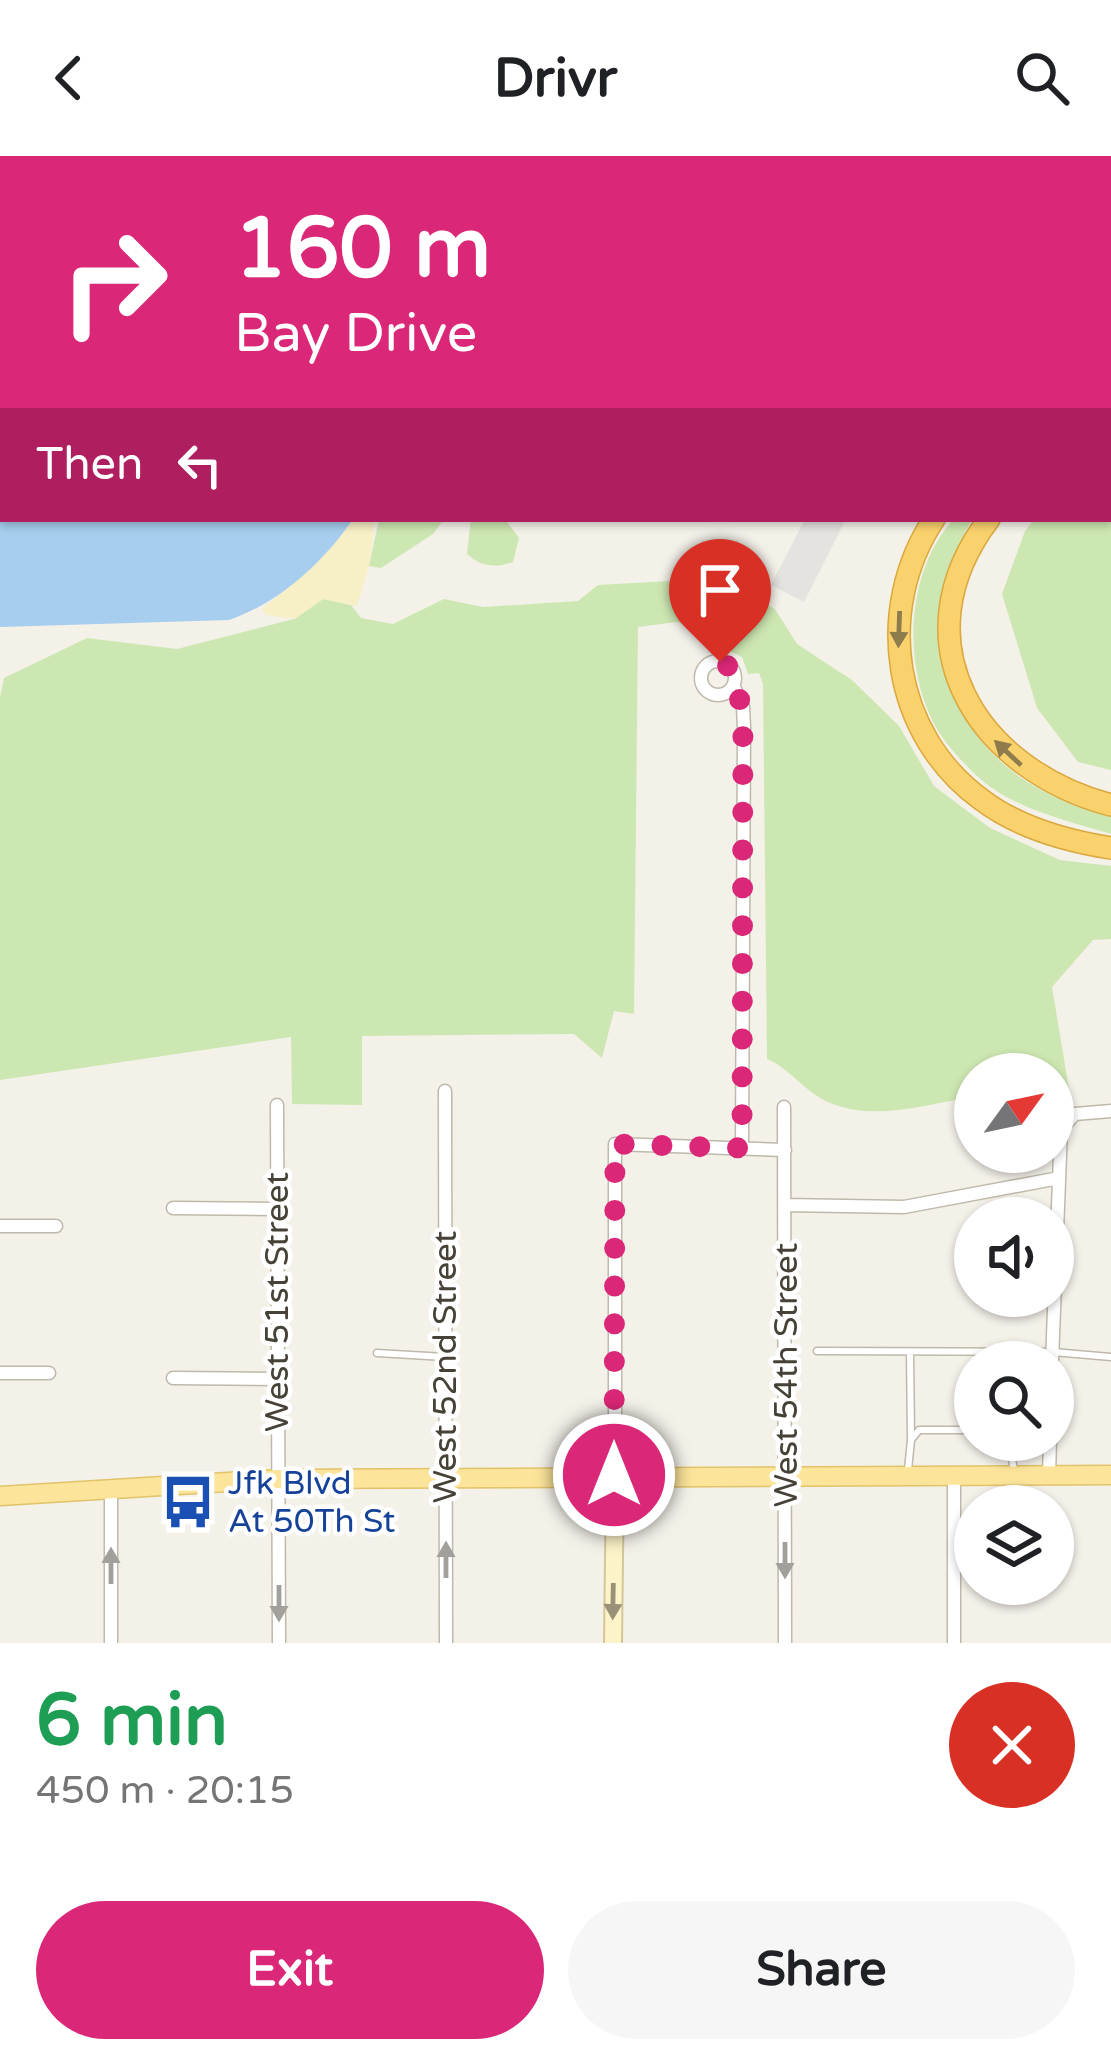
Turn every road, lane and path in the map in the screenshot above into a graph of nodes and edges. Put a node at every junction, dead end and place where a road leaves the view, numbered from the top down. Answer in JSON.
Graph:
{"nodes":[{"id":1,"x":932,"y":522,"type":"edge"},
{"id":2,"x":986,"y":522,"type":"edge"},
{"id":3,"x":734,"y":687,"type":"dead end"},
{"id":4,"x":1111,"y":805,"type":"edge"},
{"id":5,"x":1111,"y":848,"type":"edge"},
{"id":6,"x":445,"y":1090,"type":"dead end"},
{"id":7,"x":277,"y":1106,"type":"dead end"},
{"id":8,"x":784,"y":1106,"type":"dead end"},
{"id":9,"x":1111,"y":1111,"type":"edge"},
{"id":10,"x":742,"y":1148,"type":"junction"},
{"id":11,"x":784,"y":1150,"type":"junction"},
{"id":12,"x":1058,"y":1178,"type":"junction"},
{"id":13,"x":785,"y":1205,"type":"junction"},
{"id":14,"x":173,"y":1208,"type":"dead end"},
{"id":15,"x":277,"y":1209,"type":"junction"},
{"id":16,"x":0,"y":1226,"type":"edge"},
{"id":17,"x":56,"y":1226,"type":"dead end"},
{"id":18,"x":1053,"y":1341,"type":"edge"},
{"id":19,"x":817,"y":1351,"type":"dead end"},
{"id":20,"x":910,"y":1352,"type":"junction"},
{"id":21,"x":377,"y":1353,"type":"dead end"},
{"id":22,"x":954,"y":1354,"type":"edge"},
{"id":23,"x":446,"y":1357,"type":"junction"},
{"id":24,"x":1074,"y":1357,"type":"edge"},
{"id":25,"x":1111,"y":1357,"type":"edge"},
{"id":26,"x":0,"y":1373,"type":"edge"},
{"id":27,"x":49,"y":1373,"type":"dead end"},
{"id":28,"x":173,"y":1378,"type":"dead end"},
{"id":29,"x":278,"y":1378,"type":"junction"},
{"id":30,"x":954,"y":1430,"type":"edge"},
{"id":31,"x":911,"y":1440,"type":"junction"},
{"id":32,"x":1012,"y":1461,"type":"edge"},
{"id":33,"x":1049,"y":1461,"type":"edge"},
{"id":34,"x":614,"y":1475,"type":"junction"},
{"id":35,"x":954,"y":1475,"type":"junction"},
{"id":36,"x":1014,"y":1475,"type":"junction"},
{"id":37,"x":1049,"y":1475,"type":"junction"},
{"id":38,"x":1111,"y":1475,"type":"edge"},
{"id":39,"x":908,"y":1476,"type":"junction"},
{"id":40,"x":446,"y":1478,"type":"junction"},
{"id":41,"x":786,"y":1478,"type":"junction"},
{"id":42,"x":278,"y":1479,"type":"junction"},
{"id":43,"x":111,"y":1489,"type":"junction"},
{"id":44,"x":0,"y":1496,"type":"edge"},
{"id":45,"x":111,"y":1643,"type":"edge"},
{"id":46,"x":279,"y":1643,"type":"edge"},
{"id":47,"x":446,"y":1643,"type":"edge"},
{"id":48,"x":613,"y":1643,"type":"edge"},
{"id":49,"x":785,"y":1643,"type":"edge"},
{"id":50,"x":954,"y":1643,"type":"edge"}],
"edges":[{"from":1,"to":5,"type":"highway","one_way":true},
{"from":4,"to":2,"type":"highway","one_way":true},
{"from":3,"to":10,"type":"street"},
{"from":6,"to":23,"type":"street","name":"West 52nd Street"},
{"from":7,"to":15,"type":"street","name":"West 51st Street"},
{"from":8,"to":11,"type":"street","name":"West 54th Street"},
{"from":9,"to":12,"type":"street"},
{"from":10,"to":11,"type":"street"},
{"from":10,"to":34,"type":"street"},
{"from":11,"to":13,"type":"street","name":"West 54th Street"},
{"from":12,"to":13,"type":"street"},
{"from":12,"to":18,"type":"street"},
{"from":13,"to":41,"type":"street","name":"West 54th Street"},
{"from":14,"to":15,"type":"street"},
{"from":15,"to":29,"type":"street","name":"West 51st Street"},
{"from":16,"to":17,"type":"street"},
{"from":19,"to":20,"type":"lane"},
{"from":20,"to":22,"type":"lane"},
{"from":20,"to":31,"type":"lane"},
{"from":21,"to":23,"type":"lane"},
{"from":23,"to":40,"type":"street","name":"West 52nd Street"},
{"from":24,"to":25,"type":"lane"},
{"from":26,"to":27,"type":"street"},
{"from":28,"to":29,"type":"street"},
{"from":29,"to":42,"type":"street","name":"West 51st Street"},
{"from":30,"to":31,"type":"lane"},
{"from":31,"to":39,"type":"lane"},
{"from":32,"to":36,"type":"lane"},
{"from":33,"to":37,"type":"street"},
{"from":34,"to":40,"type":"main road"},
{"from":34,"to":41,"type":"main road"},
{"from":34,"to":48,"type":"street","one_way":true},
{"from":35,"to":36,"type":"main road"},
{"from":35,"to":39,"type":"main road"},
{"from":35,"to":50,"type":"street"},
{"from":36,"to":37,"type":"main road"},
{"from":37,"to":38,"type":"main road"},
{"from":39,"to":41,"type":"main road"},
{"from":40,"to":42,"type":"main road"},
{"from":47,"to":40,"type":"street","name":"West 52nd Street","one_way":true},
{"from":41,"to":49,"type":"street","name":"West 54th Street","one_way":true},
{"from":42,"to":43,"type":"main road"},
{"from":42,"to":46,"type":"street","name":"West 51st Street","one_way":true},
{"from":43,"to":44,"type":"main road"},
{"from":45,"to":43,"type":"street","one_way":true}]}
